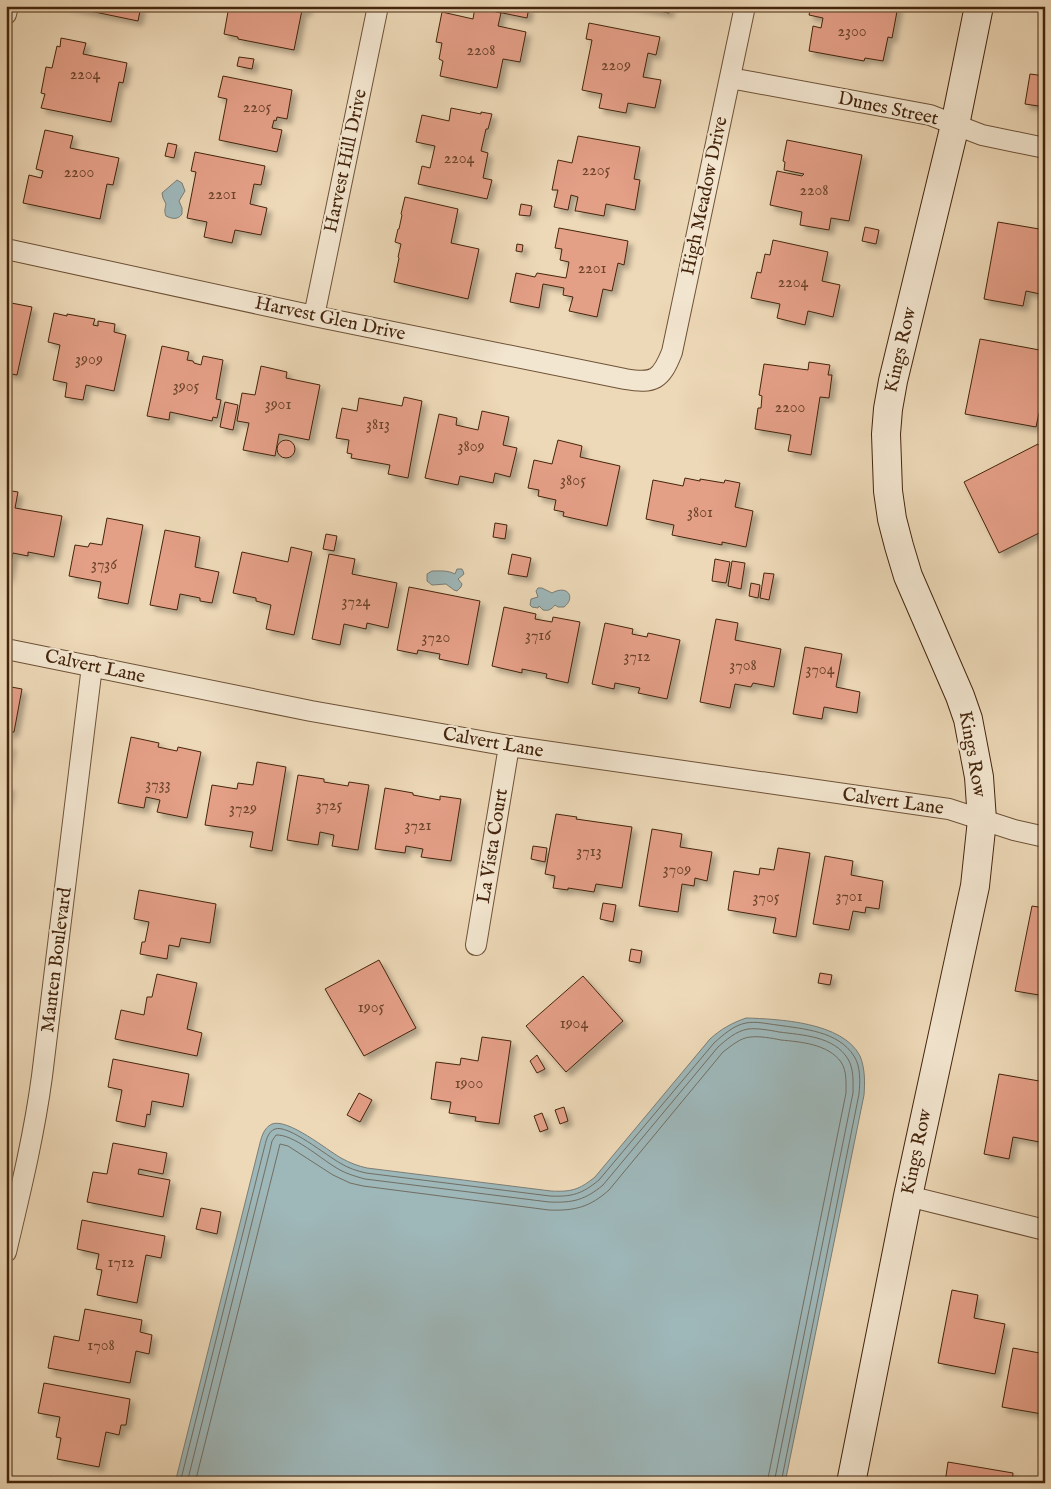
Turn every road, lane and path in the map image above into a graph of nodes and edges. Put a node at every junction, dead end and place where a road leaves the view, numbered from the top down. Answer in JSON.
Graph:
{"nodes":[{"id":1,"x":8,"y":6,"type":"edge"},
{"id":2,"x":378,"y":6,"type":"edge"},
{"id":3,"x":745,"y":6,"type":"edge"},
{"id":4,"x":979,"y":6,"type":"edge"},
{"id":5,"x":6,"y":14,"type":"edge"},
{"id":6,"x":730,"y":78,"type":"junction"},
{"id":7,"x":955,"y":125,"type":"junction"},
{"id":8,"x":1045,"y":148,"type":"edge"},
{"id":9,"x":6,"y":249,"type":"edge"},
{"id":10,"x":314,"y":316,"type":"junction"},
{"id":11,"x":654,"y":379,"type":"joint"},
{"id":12,"x":6,"y":648,"type":"edge"},
{"id":13,"x":92,"y":666,"type":"junction"},
{"id":14,"x":509,"y":746,"type":"junction"},
{"id":15,"x":982,"y":820,"type":"junction"},
{"id":16,"x":1045,"y":837,"type":"edge"},
{"id":17,"x":476,"y":945,"type":"dead end"},
{"id":18,"x":908,"y":1196,"type":"junction"},
{"id":19,"x":1045,"y":1230,"type":"edge"},
{"id":20,"x":6,"y":1252,"type":"edge"},
{"id":21,"x":851,"y":1483,"type":"edge"}],
"edges":[{"from":1,"to":5,"type":"street"},
{"from":2,"to":10,"type":"street","name":"Harvest Hill Drive"},
{"from":3,"to":6,"type":"street","name":"High Meadow Drive"},
{"from":4,"to":7,"type":"street","name":"Kings Row"},
{"from":6,"to":7,"type":"street","name":"Dunes Street"},
{"from":6,"to":11,"type":"street","name":"High Meadow Drive"},
{"from":7,"to":8,"type":"street","name":"Dunes Street"},
{"from":7,"to":15,"type":"street","name":"Kings Row"},
{"from":9,"to":10,"type":"street","name":"Harvest Glen Drive"},
{"from":10,"to":11,"type":"street","name":"Harvest Glen Drive"},
{"from":12,"to":13,"type":"street","name":"Calvert Lane"},
{"from":13,"to":14,"type":"street","name":"Calvert Lane"},
{"from":13,"to":20,"type":"street","name":"Manten Boulevard"},
{"from":14,"to":15,"type":"street","name":"Calvert Lane"},
{"from":14,"to":17,"type":"street","name":"La Vista Court"},
{"from":15,"to":16,"type":"street","name":"Calvert Lane"},
{"from":15,"to":18,"type":"street","name":"Kings Row"},
{"from":18,"to":19,"type":"street"},
{"from":18,"to":21,"type":"street","name":"Kings Row"}]}
